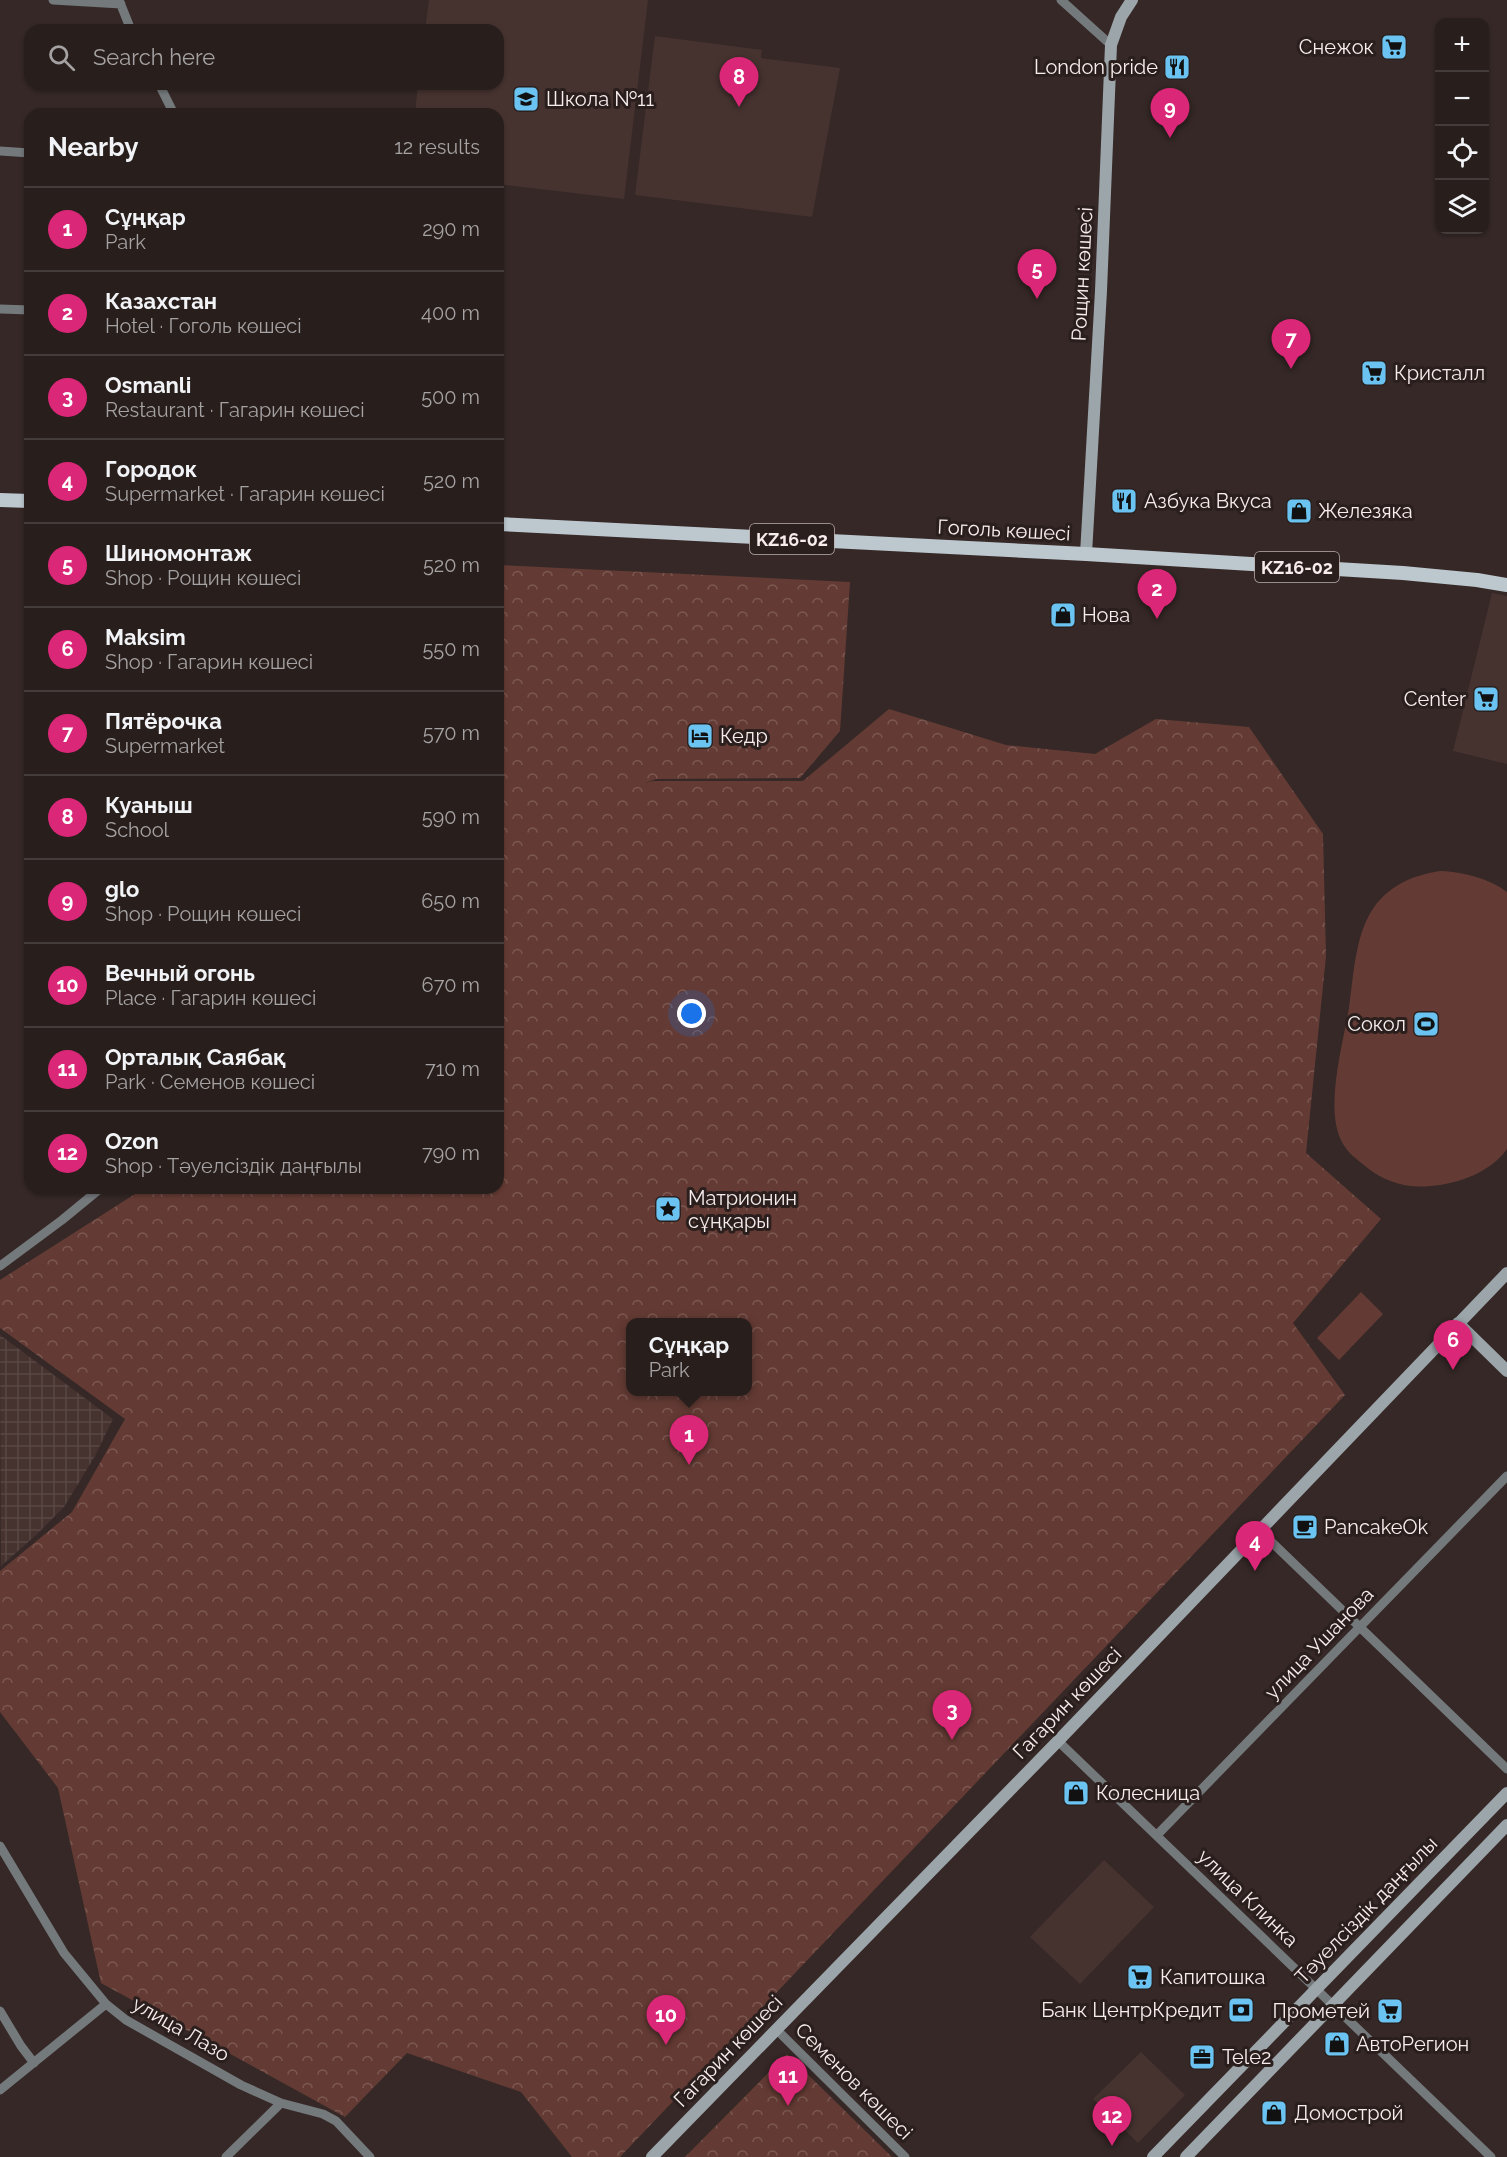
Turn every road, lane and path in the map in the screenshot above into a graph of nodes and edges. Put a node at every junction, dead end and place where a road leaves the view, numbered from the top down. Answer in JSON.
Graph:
{"nodes":[{"id":1,"x":53,"y":0,"type":"edge"},
{"id":2,"x":1061,"y":0,"type":"edge"},
{"id":3,"x":1132,"y":0,"type":"edge"},
{"id":4,"x":120,"y":2,"type":"edge"},
{"id":5,"x":129,"y":24,"type":"edge"},
{"id":6,"x":1111,"y":45,"type":"junction"},
{"id":7,"x":162,"y":90,"type":"edge"},
{"id":8,"x":171,"y":108,"type":"edge"},
{"id":9,"x":0,"y":151,"type":"edge"},
{"id":10,"x":24,"y":153,"type":"edge"},
{"id":11,"x":0,"y":309,"type":"edge"},
{"id":12,"x":24,"y":310,"type":"edge"},
{"id":13,"x":0,"y":500,"type":"edge"},
{"id":14,"x":24,"y":501,"type":"edge"},
{"id":15,"x":504,"y":524,"type":"edge"},
{"id":16,"x":1086,"y":554,"type":"junction"},
{"id":17,"x":1507,"y":585,"type":"edge"},
{"id":18,"x":94,"y":1194,"type":"edge"},
{"id":19,"x":0,"y":1266,"type":"edge"},
{"id":20,"x":1507,"y":1273,"type":"edge"},
{"id":21,"x":1458,"y":1323,"type":"junction"},
{"id":22,"x":1507,"y":1371,"type":"edge"},
{"id":23,"x":1507,"y":1476,"type":"edge"},
{"id":24,"x":1259,"y":1530,"type":"junction"},
{"id":25,"x":1360,"y":1626,"type":"junction"},
{"id":26,"x":1058,"y":1741,"type":"junction"},
{"id":27,"x":1507,"y":1769,"type":"edge"},
{"id":28,"x":1507,"y":1793,"type":"edge"},
{"id":29,"x":1507,"y":1825,"type":"edge"},
{"id":30,"x":1157,"y":1835,"type":"junction"},
{"id":31,"x":0,"y":1846,"type":"edge"},
{"id":32,"x":1317,"y":1989,"type":"junction"},
{"id":33,"x":106,"y":2004,"type":"junction"},
{"id":34,"x":1332,"y":2004,"type":"junction"},
{"id":35,"x":0,"y":2011,"type":"edge"},
{"id":36,"x":777,"y":2030,"type":"junction"},
{"id":37,"x":34,"y":2063,"type":"junction"},
{"id":38,"x":0,"y":2090,"type":"edge"},
{"id":39,"x":281,"y":2103,"type":"junction"},
{"id":40,"x":657,"y":2155,"type":"edge"},
{"id":41,"x":226,"y":2157,"type":"edge"},
{"id":42,"x":370,"y":2157,"type":"edge"},
{"id":43,"x":905,"y":2157,"type":"edge"},
{"id":44,"x":1153,"y":2157,"type":"edge"},
{"id":45,"x":1186,"y":2157,"type":"edge"},
{"id":46,"x":1491,"y":2157,"type":"edge"}],
"edges":[{"from":1,"to":4,"type":"street"},
{"from":2,"to":6,"type":"street"},
{"from":3,"to":6,"type":"street","name":"Рощин көшесі"},
{"from":4,"to":5,"type":"street"},
{"from":6,"to":16,"type":"street","name":"Рощин көшесі"},
{"from":7,"to":8,"type":"street"},
{"from":9,"to":10,"type":"street"},
{"from":11,"to":12,"type":"street"},
{"from":13,"to":14,"type":"main road"},
{"from":15,"to":16,"type":"main road","name":"Гоголь көшесі","number":"KZ16-02"},
{"from":16,"to":17,"type":"main road","name":"Гоголь көшесі","number":"KZ16-02"},
{"from":18,"to":19,"type":"street"},
{"from":20,"to":21,"type":"street","name":"Гагарин көшесі"},
{"from":21,"to":22,"type":"street"},
{"from":21,"to":24,"type":"street","name":"Гагарин көшесі"},
{"from":23,"to":25,"type":"street","name":"улица Ушанова"},
{"from":24,"to":25,"type":"street"},
{"from":24,"to":26,"type":"street","name":"Гагарин көшесі"},
{"from":25,"to":27,"type":"street"},
{"from":25,"to":30,"type":"street","name":"улица Ушанова"},
{"from":26,"to":30,"type":"street","name":"улица Клинка"},
{"from":26,"to":36,"type":"street","name":"Гагарин көшесі"},
{"from":28,"to":32,"type":"street","name":"Тәуелсіздік даңғылы"},
{"from":29,"to":34,"type":"street","name":"Тәуелсіздік даңғылы"},
{"from":30,"to":32,"type":"street","name":"улица Клинка"},
{"from":31,"to":33,"type":"street","name":"улица Лазо"},
{"from":32,"to":34,"type":"street","name":"улица Клинка"},
{"from":32,"to":44,"type":"street","name":"Тәуелсіздік даңғылы"},
{"from":33,"to":37,"type":"street"},
{"from":33,"to":39,"type":"street","name":"улица Лазо"},
{"from":34,"to":45,"type":"street","name":"Тәуелсіздік даңғылы"},
{"from":34,"to":46,"type":"street","name":"улица Клинка"},
{"from":35,"to":37,"type":"street"},
{"from":36,"to":40,"type":"street","name":"Гагарин көшесі"},
{"from":36,"to":43,"type":"street","name":"Семенов көшесі"},
{"from":37,"to":38,"type":"street"},
{"from":39,"to":41,"type":"street"},
{"from":39,"to":42,"type":"street","name":"улица Лазо"}]}
